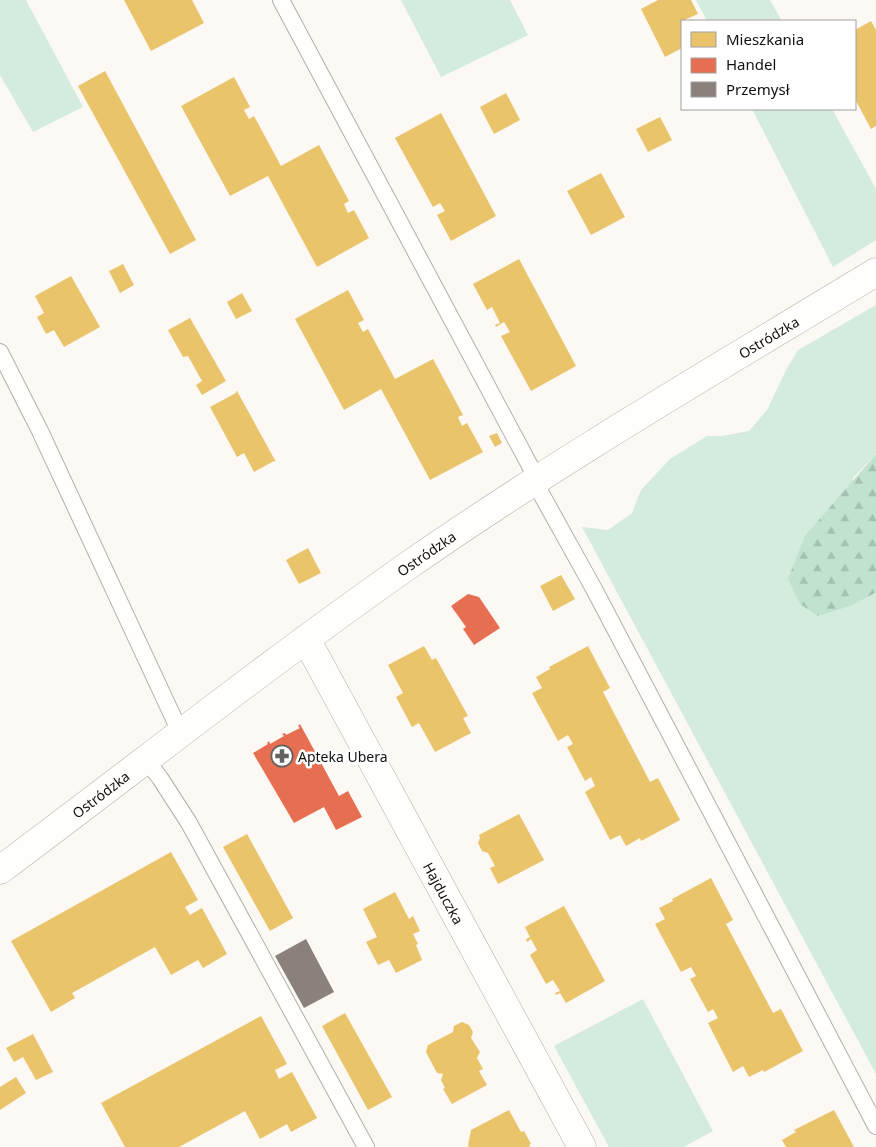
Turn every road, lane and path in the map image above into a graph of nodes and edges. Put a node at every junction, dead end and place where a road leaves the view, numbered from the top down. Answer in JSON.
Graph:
{"nodes":[{"id":1,"x":281,"y":0,"type":"edge"},
{"id":2,"x":876,"y":272,"type":"edge"},
{"id":3,"x":0,"y":352,"type":"edge"},
{"id":4,"x":536,"y":480,"type":"junction"},
{"id":5,"x":306,"y":639,"type":"junction"},
{"id":6,"x":181,"y":734,"type":"junction"},
{"id":7,"x":146,"y":760,"type":"junction"},
{"id":8,"x":0,"y":870,"type":"edge"},
{"id":9,"x":876,"y":1126,"type":"edge"},
{"id":10,"x":366,"y":1147,"type":"edge"},
{"id":11,"x":582,"y":1147,"type":"edge"}],
"edges":[{"from":1,"to":4,"type":"lane"},
{"from":2,"to":4,"type":"street","name":"Ostródzka"},
{"from":3,"to":6,"type":"lane"},
{"from":4,"to":5,"type":"street","name":"Ostródzka"},
{"from":4,"to":9,"type":"lane"},
{"from":5,"to":6,"type":"street","name":"Ostródzka"},
{"from":5,"to":11,"type":"street","name":"Hajduczka"},
{"from":6,"to":7,"type":"street","name":"Ostródzka"},
{"from":7,"to":8,"type":"street","name":"Ostródzka"},
{"from":7,"to":10,"type":"lane"}]}
